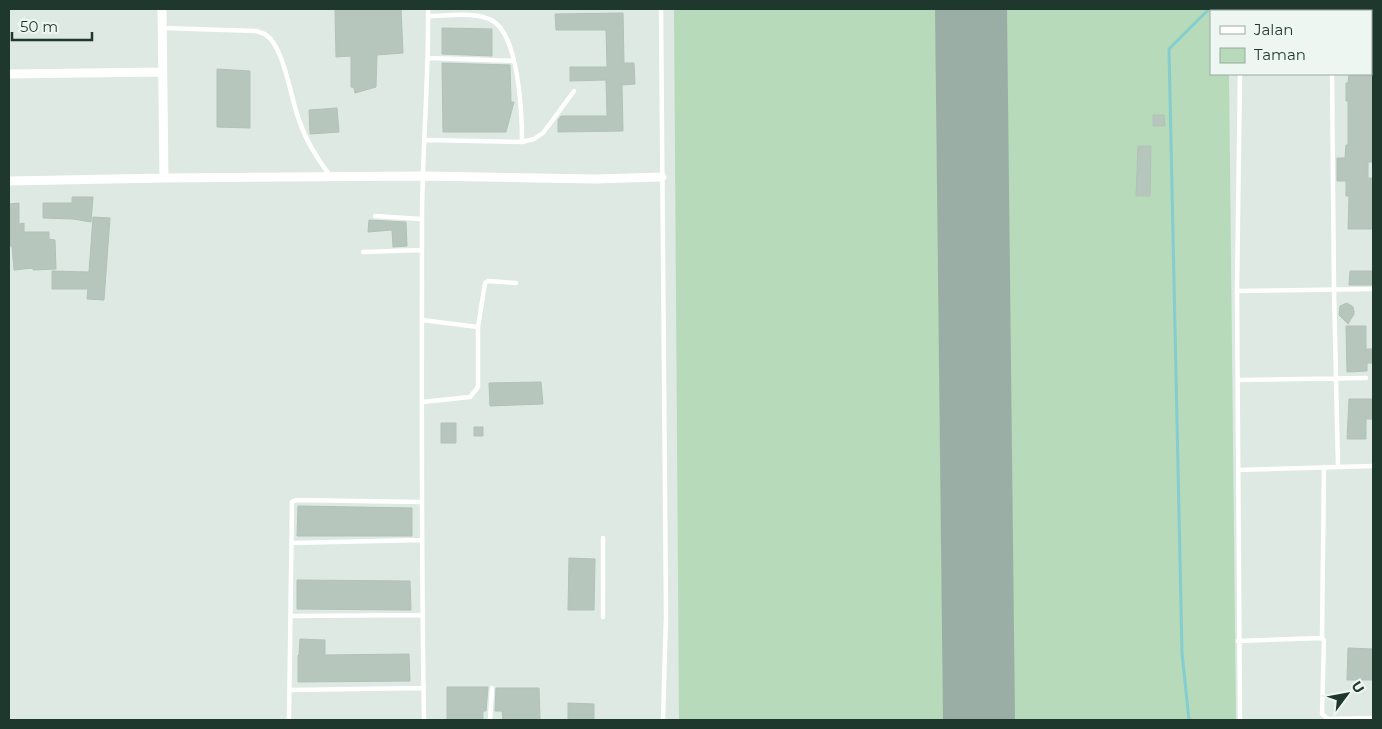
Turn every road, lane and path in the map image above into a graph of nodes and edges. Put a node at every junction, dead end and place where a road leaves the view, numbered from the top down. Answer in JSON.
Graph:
{"nodes":[{"id":1,"x":162,"y":9,"type":"edge"},
{"id":2,"x":428,"y":9,"type":"edge"},
{"id":3,"x":661,"y":9,"type":"edge"},
{"id":4,"x":428,"y":16,"type":"junction"},
{"id":5,"x":162,"y":28,"type":"junction"},
{"id":6,"x":428,"y":58,"type":"junction"},
{"id":7,"x":514,"y":61,"type":"junction"},
{"id":8,"x":162,"y":72,"type":"junction"},
{"id":9,"x":9,"y":74,"type":"edge"},
{"id":10,"x":1240,"y":75,"type":"edge"},
{"id":11,"x":1332,"y":75,"type":"edge"},
{"id":12,"x":574,"y":90,"type":"dead end"},
{"id":13,"x":426,"y":140,"type":"junction"},
{"id":14,"x":522,"y":142,"type":"junction"},
{"id":15,"x":424,"y":176,"type":"junction"},
{"id":16,"x":662,"y":177,"type":"junction"},
{"id":17,"x":164,"y":178,"type":"junction"},
{"id":18,"x":332,"y":178,"type":"junction"},
{"id":19,"x":9,"y":182,"type":"edge"},
{"id":20,"x":375,"y":216,"type":"dead end"},
{"id":21,"x":422,"y":219,"type":"junction"},
{"id":22,"x":422,"y":250,"type":"junction"},
{"id":23,"x":364,"y":252,"type":"dead end"},
{"id":24,"x":516,"y":283,"type":"dead end"},
{"id":25,"x":1373,"y":289,"type":"edge"},
{"id":26,"x":1334,"y":290,"type":"junction"},
{"id":27,"x":1237,"y":291,"type":"junction"},
{"id":28,"x":422,"y":320,"type":"junction"},
{"id":29,"x":478,"y":327,"type":"junction"},
{"id":30,"x":1336,"y":378,"type":"junction"},
{"id":31,"x":1366,"y":378,"type":"dead end"},
{"id":32,"x":1239,"y":380,"type":"junction"},
{"id":33,"x":422,"y":402,"type":"junction"},
{"id":34,"x":1373,"y":466,"type":"edge"},
{"id":35,"x":1324,"y":467,"type":"junction"},
{"id":36,"x":1338,"y":467,"type":"junction"},
{"id":37,"x":1238,"y":470,"type":"junction"},
{"id":38,"x":421,"y":502,"type":"junction"},
{"id":39,"x":603,"y":538,"type":"dead end"},
{"id":40,"x":422,"y":540,"type":"junction"},
{"id":41,"x":291,"y":543,"type":"junction"},
{"id":42,"x":422,"y":615,"type":"junction"},
{"id":43,"x":291,"y":616,"type":"junction"},
{"id":44,"x":603,"y":617,"type":"dead end"},
{"id":45,"x":1322,"y":638,"type":"junction"},
{"id":46,"x":1238,"y":641,"type":"junction"},
{"id":47,"x":424,"y":688,"type":"junction"},
{"id":48,"x":492,"y":688,"type":"dead end"},
{"id":49,"x":290,"y":690,"type":"junction"},
{"id":50,"x":1373,"y":718,"type":"edge"},
{"id":51,"x":289,"y":720,"type":"edge"},
{"id":52,"x":424,"y":720,"type":"edge"},
{"id":53,"x":490,"y":720,"type":"edge"},
{"id":54,"x":663,"y":720,"type":"edge"},
{"id":55,"x":1240,"y":720,"type":"edge"}],
"edges":[{"from":1,"to":5,"type":"street"},
{"from":2,"to":4,"type":"lane"},
{"from":3,"to":16,"type":"lane"},
{"from":4,"to":6,"type":"lane"},
{"from":4,"to":7,"type":"lane"},
{"from":5,"to":8,"type":"street"},
{"from":5,"to":18,"type":"lane"},
{"from":6,"to":7,"type":"lane"},
{"from":6,"to":13,"type":"lane"},
{"from":7,"to":14,"type":"lane"},
{"from":8,"to":9,"type":"street"},
{"from":8,"to":17,"type":"street"},
{"from":10,"to":27,"type":"lane"},
{"from":11,"to":26,"type":"lane"},
{"from":12,"to":14,"type":"lane"},
{"from":13,"to":14,"type":"lane"},
{"from":13,"to":15,"type":"lane"},
{"from":15,"to":16,"type":"street"},
{"from":15,"to":18,"type":"street"},
{"from":15,"to":21,"type":"lane"},
{"from":16,"to":54,"type":"lane"},
{"from":17,"to":18,"type":"street"},
{"from":17,"to":19,"type":"street"},
{"from":20,"to":21,"type":"lane"},
{"from":21,"to":22,"type":"lane"},
{"from":22,"to":23,"type":"lane"},
{"from":22,"to":28,"type":"lane"},
{"from":24,"to":29,"type":"lane"},
{"from":25,"to":26,"type":"lane"},
{"from":26,"to":27,"type":"lane"},
{"from":26,"to":30,"type":"lane"},
{"from":27,"to":32,"type":"lane"},
{"from":28,"to":29,"type":"lane"},
{"from":28,"to":33,"type":"lane"},
{"from":29,"to":33,"type":"lane"},
{"from":30,"to":31,"type":"lane"},
{"from":30,"to":32,"type":"lane"},
{"from":30,"to":36,"type":"lane"},
{"from":32,"to":37,"type":"lane"},
{"from":33,"to":38,"type":"lane"},
{"from":34,"to":36,"type":"lane"},
{"from":35,"to":36,"type":"lane"},
{"from":35,"to":37,"type":"lane"},
{"from":35,"to":45,"type":"lane"},
{"from":37,"to":46,"type":"lane"},
{"from":38,"to":40,"type":"lane"},
{"from":38,"to":41,"type":"lane"},
{"from":39,"to":44,"type":"lane"},
{"from":40,"to":41,"type":"lane"},
{"from":40,"to":42,"type":"lane"},
{"from":41,"to":43,"type":"lane"},
{"from":42,"to":43,"type":"lane"},
{"from":42,"to":47,"type":"lane"},
{"from":43,"to":49,"type":"lane"},
{"from":45,"to":46,"type":"lane"},
{"from":45,"to":50,"type":"lane"},
{"from":46,"to":55,"type":"lane"},
{"from":47,"to":49,"type":"lane"},
{"from":47,"to":52,"type":"lane"},
{"from":48,"to":53,"type":"lane"},
{"from":49,"to":51,"type":"lane"}]}
